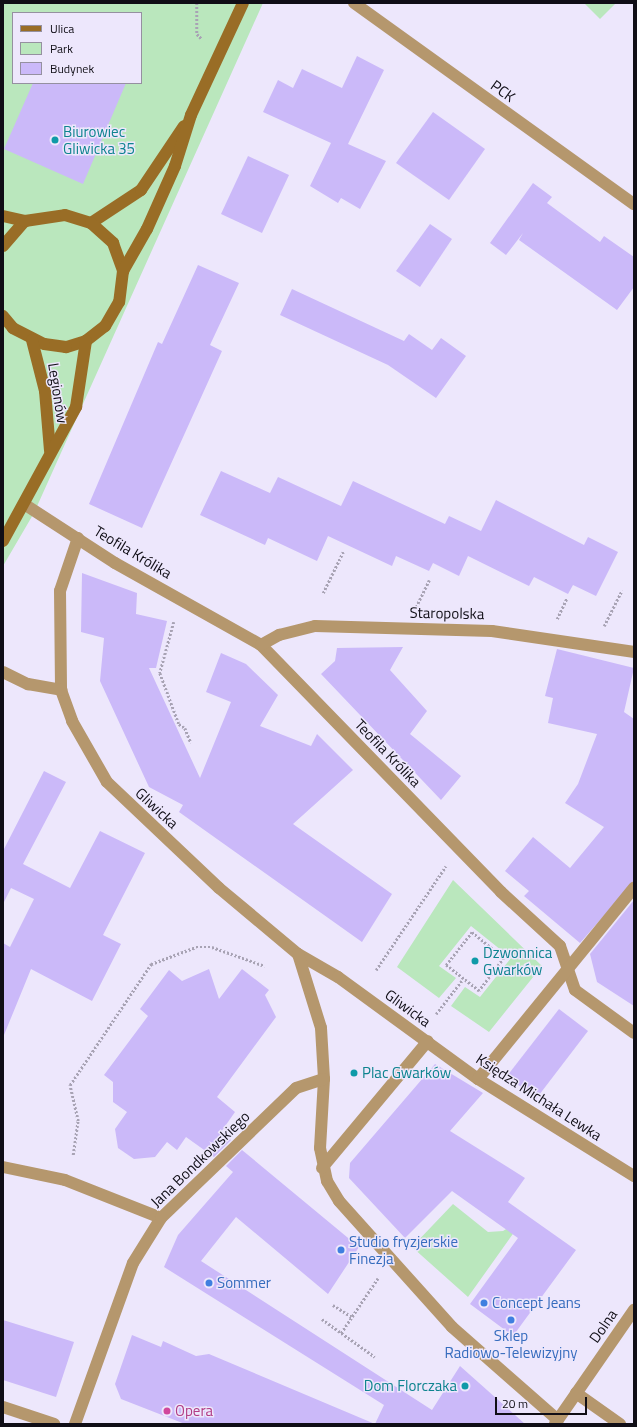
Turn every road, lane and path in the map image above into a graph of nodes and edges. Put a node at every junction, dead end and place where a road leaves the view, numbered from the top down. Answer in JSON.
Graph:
{"nodes":[{"id":1,"x":197,"y":3,"type":"edge"},
{"id":2,"x":243,"y":3,"type":"edge"},
{"id":3,"x":354,"y":3,"type":"edge"},
{"id":4,"x":218,"y":57,"type":"junction"},
{"id":5,"x":191,"y":116,"type":"junction"},
{"id":6,"x":634,"y":204,"type":"edge"},
{"id":7,"x":3,"y":216,"type":"edge"},
{"id":8,"x":26,"y":221,"type":"junction"},
{"id":9,"x":91,"y":223,"type":"junction"},
{"id":10,"x":3,"y":246,"type":"edge"},
{"id":11,"x":122,"y":271,"type":"junction"},
{"id":12,"x":3,"y":316,"type":"edge"},
{"id":13,"x":32,"y":340,"type":"junction"},
{"id":14,"x":86,"y":341,"type":"junction"},
{"id":15,"x":50,"y":451,"type":"junction"},
{"id":16,"x":24,"y":504,"type":"junction"},
{"id":17,"x":78,"y":538,"type":"junction"},
{"id":18,"x":3,"y":542,"type":"edge"},
{"id":19,"x":343,"y":552,"type":"dead end"},
{"id":20,"x":429,"y":580,"type":"dead end"},
{"id":21,"x":622,"y":590,"type":"dead end"},
{"id":22,"x":323,"y":593,"type":"dead end"},
{"id":23,"x":567,"y":598,"type":"dead end"},
{"id":24,"x":414,"y":613,"type":"dead end"},
{"id":25,"x":175,"y":616,"type":"dead end"},
{"id":26,"x":554,"y":627,"type":"dead end"},
{"id":27,"x":603,"y":629,"type":"dead end"},
{"id":28,"x":261,"y":645,"type":"junction"},
{"id":29,"x":634,"y":652,"type":"edge"},
{"id":30,"x":3,"y":672,"type":"edge"},
{"id":31,"x":61,"y":690,"type":"junction"},
{"id":32,"x":191,"y":743,"type":"dead end"},
{"id":33,"x":447,"y":864,"type":"dead end"},
{"id":34,"x":634,"y":888,"type":"edge"},
{"id":35,"x":298,"y":954,"type":"junction"},
{"id":36,"x":265,"y":966,"type":"dead end"},
{"id":37,"x":376,"y":970,"type":"dead end"},
{"id":38,"x":567,"y":970,"type":"junction"},
{"id":39,"x":463,"y":979,"type":"junction"},
{"id":40,"x":436,"y":1014,"type":"dead end"},
{"id":41,"x":634,"y":1033,"type":"edge"},
{"id":42,"x":428,"y":1041,"type":"junction"},
{"id":43,"x":324,"y":1079,"type":"junction"},
{"id":44,"x":478,"y":1080,"type":"junction"},
{"id":45,"x":73,"y":1155,"type":"dead end"},
{"id":46,"x":3,"y":1167,"type":"edge"},
{"id":47,"x":322,"y":1168,"type":"junction"},
{"id":48,"x":634,"y":1176,"type":"edge"},
{"id":49,"x":161,"y":1218,"type":"junction"},
{"id":50,"x":382,"y":1272,"type":"dead end"},
{"id":51,"x":333,"y":1305,"type":"dead end"},
{"id":52,"x":634,"y":1310,"type":"edge"},
{"id":53,"x":352,"y":1318,"type":"junction"},
{"id":54,"x":322,"y":1319,"type":"dead end"},
{"id":55,"x":341,"y":1333,"type":"junction"},
{"id":56,"x":375,"y":1356,"type":"dead end"},
{"id":57,"x":576,"y":1393,"type":"junction"},
{"id":58,"x":3,"y":1407,"type":"edge"},
{"id":59,"x":557,"y":1422,"type":"edge"},
{"id":60,"x":54,"y":1424,"type":"edge"},
{"id":61,"x":75,"y":1424,"type":"edge"},
{"id":62,"x":620,"y":1424,"type":"edge"}],
"edges":[{"from":1,"to":4,"type":"path"},
{"from":2,"to":4,"type":"street"},
{"from":3,"to":6,"type":"street","name":"PCK"},
{"from":4,"to":5,"type":"street"},
{"from":5,"to":9,"type":"street"},
{"from":5,"to":11,"type":"street"},
{"from":7,"to":8,"type":"street"},
{"from":8,"to":9,"type":"street"},
{"from":8,"to":10,"type":"street"},
{"from":9,"to":11,"type":"street"},
{"from":11,"to":14,"type":"street"},
{"from":12,"to":13,"type":"street"},
{"from":13,"to":14,"type":"street"},
{"from":13,"to":15,"type":"street","name":"Legionów"},
{"from":14,"to":15,"type":"street","name":"Legionów"},
{"from":15,"to":16,"type":"street","name":"Legionów"},
{"from":16,"to":17,"type":"street"},
{"from":16,"to":18,"type":"street","name":"Legionów"},
{"from":17,"to":28,"type":"street","name":"Teofila Królika"},
{"from":17,"to":31,"type":"street","name":"Gliwicka"},
{"from":19,"to":22,"type":"path"},
{"from":20,"to":24,"type":"path"},
{"from":21,"to":27,"type":"path"},
{"from":23,"to":26,"type":"path"},
{"from":25,"to":32,"type":"path"},
{"from":28,"to":29,"type":"street","name":"Staropolska"},
{"from":28,"to":38,"type":"street","name":"Teofila Królika"},
{"from":30,"to":31,"type":"street"},
{"from":31,"to":35,"type":"street","name":"Gliwicka"},
{"from":33,"to":37,"type":"path"},
{"from":34,"to":38,"type":"street"},
{"from":35,"to":42,"type":"street","name":"Gliwicka"},
{"from":35,"to":43,"type":"street"},
{"from":36,"to":45,"type":"path"},
{"from":38,"to":41,"type":"street","name":"Teofila Królika"},
{"from":38,"to":44,"type":"street"},
{"from":39,"to":39,"type":"path"},
{"from":39,"to":40,"type":"path"},
{"from":42,"to":44,"type":"street","name":"Księdza Michała Lewka"},
{"from":42,"to":47,"type":"street","name":"Gliwicka"},
{"from":43,"to":47,"type":"street"},
{"from":43,"to":49,"type":"street","name":"Jana Bondkowskiego"},
{"from":44,"to":48,"type":"street","name":"Księdza Michała Lewka"},
{"from":46,"to":49,"type":"street"},
{"from":47,"to":59,"type":"street"},
{"from":49,"to":61,"type":"street","name":"Jana Bondkowskiego"},
{"from":50,"to":53,"type":"path"},
{"from":51,"to":53,"type":"path"},
{"from":52,"to":57,"type":"street","name":"Dolna"},
{"from":53,"to":55,"type":"path"},
{"from":54,"to":55,"type":"path"},
{"from":55,"to":56,"type":"path"},
{"from":57,"to":59,"type":"street","name":"Dolna"},
{"from":57,"to":62,"type":"street"},
{"from":58,"to":60,"type":"street"}]}
